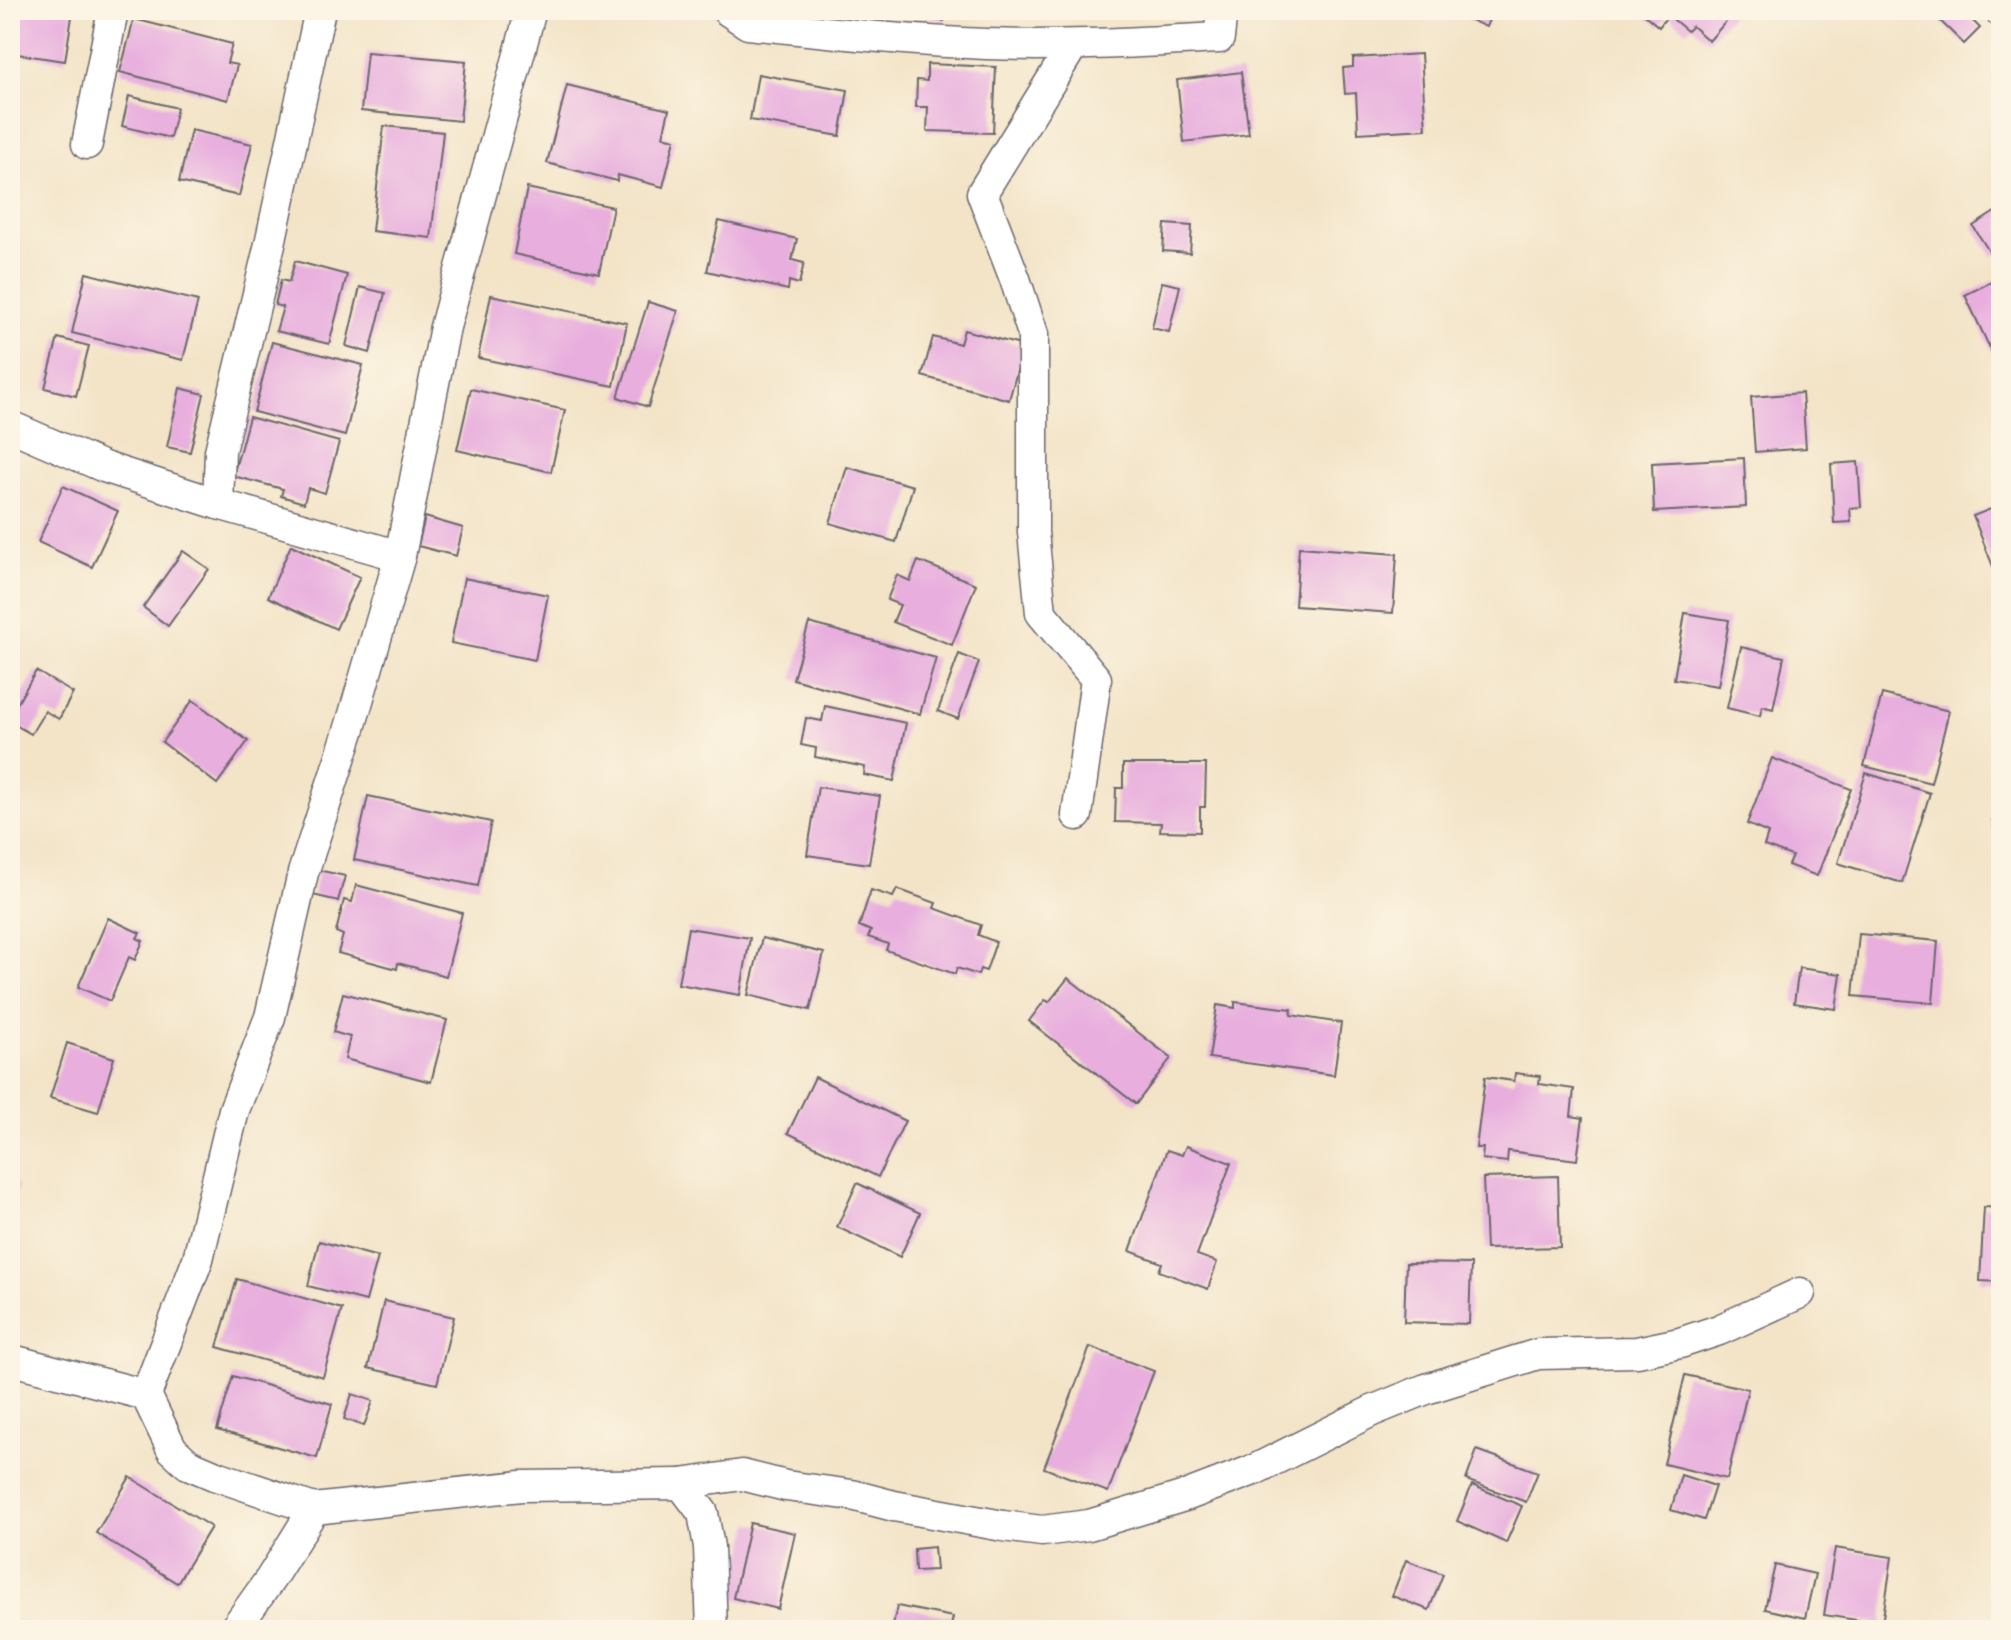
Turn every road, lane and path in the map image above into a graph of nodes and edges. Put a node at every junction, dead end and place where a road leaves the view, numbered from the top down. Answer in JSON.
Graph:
{"nodes":[{"id":1,"x":113,"y":10,"type":"edge"},
{"id":2,"x":320,"y":10,"type":"edge"},
{"id":3,"x":531,"y":10,"type":"edge"},
{"id":4,"x":727,"y":10,"type":"edge"},
{"id":5,"x":1222,"y":10,"type":"edge"},
{"id":6,"x":1073,"y":45,"type":"junction"},
{"id":7,"x":87,"y":144,"type":"dead end"},
{"id":8,"x":10,"y":426,"type":"edge"},
{"id":9,"x":218,"y":504,"type":"junction"},
{"id":10,"x":400,"y":556,"type":"junction"},
{"id":11,"x":1077,"y":815,"type":"dead end"},
{"id":12,"x":1800,"y":1293,"type":"dead end"},
{"id":13,"x":10,"y":1362,"type":"edge"},
{"id":14,"x":146,"y":1395,"type":"junction"},
{"id":15,"x":681,"y":1484,"type":"junction"},
{"id":16,"x":314,"y":1509,"type":"junction"},
{"id":17,"x":234,"y":1630,"type":"edge"},
{"id":18,"x":712,"y":1630,"type":"edge"}],
"edges":[{"from":1,"to":7,"type":"street"},
{"from":2,"to":9,"type":"street"},
{"from":3,"to":10,"type":"street"},
{"from":4,"to":6,"type":"street"},
{"from":5,"to":6,"type":"street"},
{"from":6,"to":11,"type":"street"},
{"from":8,"to":9,"type":"street"},
{"from":9,"to":10,"type":"street"},
{"from":10,"to":14,"type":"street"},
{"from":12,"to":15,"type":"street"},
{"from":13,"to":14,"type":"street"},
{"from":14,"to":16,"type":"street"},
{"from":15,"to":16,"type":"street"},
{"from":15,"to":18,"type":"street"},
{"from":16,"to":17,"type":"street"}]}
